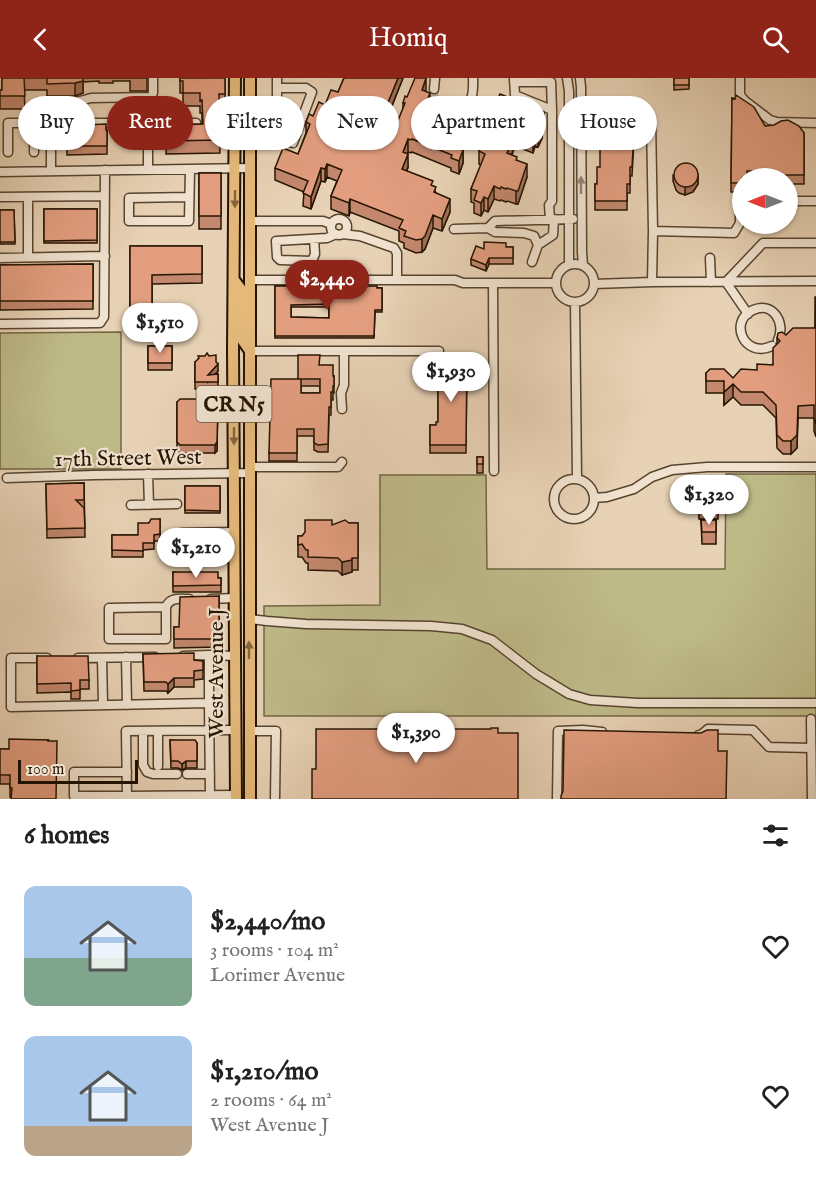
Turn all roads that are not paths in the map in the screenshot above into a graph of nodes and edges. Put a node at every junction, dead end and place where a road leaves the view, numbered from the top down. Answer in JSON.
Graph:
{"nodes":[{"id":1,"x":153,"y":78,"type":"edge"},
{"id":2,"x":235,"y":78,"type":"edge"},
{"id":3,"x":250,"y":78,"type":"edge"},
{"id":4,"x":435,"y":78,"type":"edge"},
{"id":5,"x":473,"y":78,"type":"edge"},
{"id":6,"x":567,"y":78,"type":"edge"},
{"id":7,"x":580,"y":78,"type":"edge"},
{"id":8,"x":740,"y":78,"type":"edge"},
{"id":9,"x":514,"y":80,"type":"edge"},
{"id":10,"x":278,"y":83,"type":"edge"},
{"id":11,"x":434,"y":89,"type":"tunnel mouth"},
{"id":12,"x":473,"y":96,"type":"edge"},
{"id":13,"x":569,"y":96,"type":"edge"},
{"id":14,"x":581,"y":96,"type":"edge"},
{"id":15,"x":95,"y":98,"type":"edge"},
{"id":16,"x":552,"y":111,"type":"junction"},
{"id":17,"x":18,"y":123,"type":"edge"},
{"id":18,"x":816,"y":123,"type":"edge"},
{"id":19,"x":51,"y":150,"type":"edge"},
{"id":20,"x":148,"y":150,"type":"edge"},
{"id":21,"x":569,"y":150,"type":"edge"},
{"id":22,"x":581,"y":150,"type":"edge"},
{"id":23,"x":652,"y":150,"type":"edge"},
{"id":24,"x":8,"y":152,"type":"dead end"},
{"id":25,"x":234,"y":168,"type":"junction"},
{"id":26,"x":250,"y":168,"type":"junction"},
{"id":27,"x":148,"y":169,"type":"junction"},
{"id":28,"x":190,"y":169,"type":"junction"},
{"id":29,"x":105,"y":170,"type":"junction"},
{"id":30,"x":51,"y":171,"type":"junction"},
{"id":31,"x":0,"y":172,"type":"edge"},
{"id":32,"x":28,"y":196,"type":"junction"},
{"id":33,"x":104,"y":196,"type":"junction"},
{"id":34,"x":0,"y":197,"type":"edge"},
{"id":35,"x":189,"y":197,"type":"junction"},
{"id":36,"x":798,"y":201,"type":"edge"},
{"id":37,"x":816,"y":201,"type":"edge"},
{"id":38,"x":552,"y":219,"type":"junction"},
{"id":39,"x":569,"y":219,"type":"junction"},
{"id":40,"x":581,"y":219,"type":"junction"},
{"id":41,"x":251,"y":221,"type":"junction"},
{"id":42,"x":331,"y":224,"type":"junction"},
{"id":43,"x":488,"y":228,"type":"junction"},
{"id":44,"x":454,"y":229,"type":"dead end"},
{"id":45,"x":653,"y":231,"type":"junction"},
{"id":46,"x":732,"y":232,"type":"edge"},
{"id":47,"x":339,"y":234,"type":"junction"},
{"id":48,"x":314,"y":239,"type":"junction"},
{"id":49,"x":816,"y":243,"type":"edge"},
{"id":50,"x":538,"y":245,"type":"junction"},
{"id":51,"x":105,"y":256,"type":"junction"},
{"id":52,"x":28,"y":257,"type":"junction"},
{"id":53,"x":0,"y":258,"type":"edge"},
{"id":54,"x":710,"y":258,"type":"dead end"},
{"id":55,"x":532,"y":262,"type":"dead end"},
{"id":56,"x":569,"y":264,"type":"junction"},
{"id":57,"x":583,"y":265,"type":"junction"},
{"id":58,"x":234,"y":280,"type":"junction"},
{"id":59,"x":251,"y":280,"type":"junction"},
{"id":60,"x":397,"y":280,"type":"junction"},
{"id":61,"x":652,"y":282,"type":"junction"},
{"id":62,"x":711,"y":282,"type":"junction"},
{"id":63,"x":726,"y":282,"type":"junction"},
{"id":64,"x":816,"y":282,"type":"edge"},
{"id":65,"x":493,"y":283,"type":"junction"},
{"id":66,"x":556,"y":283,"type":"junction"},
{"id":67,"x":594,"y":284,"type":"junction"},
{"id":68,"x":575,"y":302,"type":"junction"},
{"id":69,"x":748,"y":314,"type":"junction"},
{"id":70,"x":0,"y":324,"type":"edge"},
{"id":71,"x":233,"y":351,"type":"junction"},
{"id":72,"x":250,"y":351,"type":"junction"},
{"id":73,"x":344,"y":351,"type":"junction"},
{"id":74,"x":439,"y":351,"type":"dead end"},
{"id":75,"x":250,"y":409,"type":"junction"},
{"id":76,"x":342,"y":409,"type":"dead end"},
{"id":77,"x":342,"y":462,"type":"dead end"},
{"id":78,"x":816,"y":467,"type":"edge"},
{"id":79,"x":250,"y":470,"type":"junction"},
{"id":80,"x":494,"y":471,"type":"dead end"},
{"id":81,"x":234,"y":473,"type":"junction"},
{"id":82,"x":148,"y":474,"type":"junction"},
{"id":83,"x":7,"y":478,"type":"dead end"},
{"id":84,"x":577,"y":479,"type":"junction"},
{"id":85,"x":594,"y":498,"type":"junction"},
{"id":86,"x":177,"y":504,"type":"dead end"},
{"id":87,"x":131,"y":505,"type":"dead end"},
{"id":88,"x":149,"y":505,"type":"junction"},
{"id":89,"x":234,"y":532,"type":"junction"},
{"id":90,"x":179,"y":542,"type":"edge"},
{"id":91,"x":234,"y":598,"type":"junction"},
{"id":92,"x":193,"y":599,"type":"edge"},
{"id":93,"x":203,"y":599,"type":"edge"},
{"id":94,"x":166,"y":608,"type":"junction"},
{"id":95,"x":249,"y":619,"type":"junction"},
{"id":96,"x":209,"y":655,"type":"junction"},
{"id":97,"x":162,"y":656,"type":"edge"},
{"id":98,"x":174,"y":656,"type":"edge"},
{"id":99,"x":234,"y":656,"type":"junction"},
{"id":100,"x":126,"y":657,"type":"junction"},
{"id":101,"x":56,"y":658,"type":"edge"},
{"id":102,"x":68,"y":658,"type":"edge"},
{"id":103,"x":102,"y":658,"type":"junction"},
{"id":104,"x":234,"y":668,"type":"junction"},
{"id":105,"x":209,"y":703,"type":"junction"},
{"id":106,"x":816,"y":703,"type":"edge"},
{"id":107,"x":103,"y":705,"type":"junction"},
{"id":108,"x":127,"y":705,"type":"junction"},
{"id":109,"x":811,"y":719,"type":"dead end"},
{"id":110,"x":210,"y":730,"type":"junction"},
{"id":111,"x":235,"y":730,"type":"junction"},
{"id":112,"x":143,"y":731,"type":"junction"},
{"id":113,"x":158,"y":731,"type":"junction"},
{"id":114,"x":249,"y":731,"type":"junction"},
{"id":115,"x":615,"y":733,"type":"edge"},
{"id":116,"x":690,"y":734,"type":"edge"},
{"id":117,"x":812,"y":748,"type":"junction"},
{"id":118,"x":158,"y":766,"type":"dead end"},
{"id":119,"x":127,"y":772,"type":"junction"},
{"id":120,"x":177,"y":774,"type":"dead end"},
{"id":121,"x":188,"y":774,"type":"dead end"},
{"id":122,"x":210,"y":774,"type":"junction"},
{"id":123,"x":210,"y":795,"type":"junction"},
{"id":124,"x":127,"y":796,"type":"junction"},
{"id":125,"x":238,"y":798,"type":"edge"},
{"id":126,"x":250,"y":799,"type":"edge"},
{"id":127,"x":275,"y":799,"type":"edge"},
{"id":128,"x":557,"y":799,"type":"edge"},
{"id":129,"x":812,"y":799,"type":"edge"}],
"edges":[{"from":1,"to":15,"type":"street"},
{"from":2,"to":25,"type":"main road","name":"West Avenue J","number":"CR N5"},
{"from":3,"to":26,"type":"main road","name":"West Avenue J","number":"CR N5"},
{"from":4,"to":11,"type":"street"},
{"from":5,"to":12,"type":"street"},
{"from":6,"to":13,"type":"street"},
{"from":7,"to":14,"type":"street"},
{"from":8,"to":18,"type":"street"},
{"from":9,"to":16,"type":"street"},
{"from":9,"to":16,"type":"street"},
{"from":10,"to":10,"type":"street"},
{"from":16,"to":38,"type":"street"},
{"from":17,"to":24,"type":"street"},
{"from":19,"to":30,"type":"street"},
{"from":20,"to":27,"type":"street"},
{"from":21,"to":39,"type":"street"},
{"from":40,"to":22,"type":"street","one_way":true},
{"from":23,"to":45,"type":"street"},
{"from":25,"to":26,"type":"street"},
{"from":25,"to":28,"type":"street"},
{"from":25,"to":58,"type":"main road","name":"West Avenue J","number":"CR N5","one_way":true},
{"from":26,"to":41,"type":"main road","name":"West Avenue J","number":"CR N5"},
{"from":27,"to":28,"type":"street"},
{"from":27,"to":29,"type":"street"},
{"from":28,"to":35,"type":"street"},
{"from":29,"to":30,"type":"street"},
{"from":29,"to":33,"type":"street"},
{"from":30,"to":31,"type":"street"},
{"from":32,"to":33,"type":"street"},
{"from":32,"to":34,"type":"street"},
{"from":32,"to":52,"type":"street"},
{"from":33,"to":51,"type":"street"},
{"from":35,"to":35,"type":"street"},
{"from":36,"to":37,"type":"street"},
{"from":38,"to":39,"type":"street"},
{"from":38,"to":43,"type":"street"},
{"from":38,"to":50,"type":"street"},
{"from":39,"to":40,"type":"street"},
{"from":39,"to":56,"type":"street"},
{"from":40,"to":57,"type":"street"},
{"from":41,"to":42,"type":"street"},
{"from":41,"to":59,"type":"main road","name":"West Avenue J","number":"CR N5"},
{"from":42,"to":47,"type":"street"},
{"from":42,"to":47,"type":"street"},
{"from":43,"to":44,"type":"street"},
{"from":43,"to":50,"type":"street"},
{"from":45,"to":46,"type":"street"},
{"from":45,"to":61,"type":"street"},
{"from":47,"to":48,"type":"street"},
{"from":47,"to":60,"type":"street"},
{"from":48,"to":48,"type":"street"},
{"from":49,"to":63,"type":"street"},
{"from":50,"to":55,"type":"street"},
{"from":51,"to":52,"type":"street"},
{"from":51,"to":70,"type":"street"},
{"from":52,"to":53,"type":"street"},
{"from":54,"to":62,"type":"street"},
{"from":56,"to":57,"type":"street"},
{"from":56,"to":66,"type":"street"},
{"from":57,"to":67,"type":"street"},
{"from":58,"to":71,"type":"main road","name":"West Avenue J","number":"CR N5"},
{"from":58,"to":72,"type":"main road"},
{"from":59,"to":60,"type":"street"},
{"from":59,"to":72,"type":"main road","name":"West Avenue J","number":"CR N5"},
{"from":60,"to":65,"type":"street"},
{"from":61,"to":62,"type":"street"},
{"from":61,"to":67,"type":"street"},
{"from":62,"to":63,"type":"street"},
{"from":63,"to":64,"type":"street"},
{"from":63,"to":69,"type":"street"},
{"from":65,"to":66,"type":"street"},
{"from":65,"to":80,"type":"street"},
{"from":66,"to":68,"type":"street"},
{"from":67,"to":68,"type":"street"},
{"from":68,"to":84,"type":"street"},
{"from":69,"to":69,"type":"street"},
{"from":71,"to":75,"type":"main road"},
{"from":71,"to":81,"type":"main road","name":"West Avenue J","number":"CR N5","one_way":true},
{"from":72,"to":73,"type":"street"},
{"from":72,"to":75,"type":"main road","name":"West Avenue J","number":"CR N5"},
{"from":73,"to":74,"type":"street"},
{"from":73,"to":76,"type":"street"},
{"from":75,"to":79,"type":"main road","name":"West Avenue J","number":"CR N5"},
{"from":77,"to":79,"type":"street","name":"17th Street West"},
{"from":78,"to":85,"type":"street"},
{"from":79,"to":81,"type":"street","name":"17th Street West"},
{"from":79,"to":95,"type":"main road","name":"West Avenue J","number":"CR N5"},
{"from":81,"to":82,"type":"street","name":"17th Street West"},
{"from":81,"to":89,"type":"main road","name":"West Avenue J","number":"CR N5"},
{"from":82,"to":83,"type":"street","name":"17th Street West"},
{"from":82,"to":88,"type":"street"},
{"from":84,"to":85,"type":"street"},
{"from":84,"to":85,"type":"street"},
{"from":86,"to":88,"type":"street"},
{"from":87,"to":88,"type":"street"},
{"from":89,"to":90,"type":"street"},
{"from":89,"to":91,"type":"main road","name":"West Avenue J","number":"CR N5"},
{"from":91,"to":93,"type":"street"},
{"from":91,"to":99,"type":"main road","name":"West Avenue J","number":"CR N5"},
{"from":92,"to":94,"type":"street"},
{"from":94,"to":94,"type":"street"},
{"from":95,"to":106,"type":"street"},
{"from":114,"to":95,"type":"main road","name":"West Avenue J","number":"CR N5","one_way":true},
{"from":96,"to":98,"type":"street"},
{"from":96,"to":99,"type":"street"},
{"from":96,"to":105,"type":"street"},
{"from":97,"to":100,"type":"street"},
{"from":99,"to":104,"type":"main road","name":"West Avenue J","number":"CR N5"},
{"from":100,"to":103,"type":"street"},
{"from":100,"to":108,"type":"street"},
{"from":101,"to":107,"type":"street"},
{"from":102,"to":103,"type":"street"},
{"from":103,"to":107,"type":"street"},
{"from":104,"to":111,"type":"main road","name":"West Avenue J","number":"CR N5"},
{"from":104,"to":114,"type":"main road"},
{"from":105,"to":108,"type":"street"},
{"from":105,"to":110,"type":"street"},
{"from":107,"to":108,"type":"street"},
{"from":109,"to":117,"type":"street"},
{"from":110,"to":111,"type":"street"},
{"from":110,"to":113,"type":"street"},
{"from":110,"to":122,"type":"street"},
{"from":111,"to":125,"type":"main road","name":"West Avenue J","number":"CR N5"},
{"from":112,"to":113,"type":"street"},
{"from":112,"to":119,"type":"street"},
{"from":112,"to":120,"type":"street"},
{"from":113,"to":118,"type":"street"},
{"from":114,"to":126,"type":"main road","name":"West Avenue J","number":"CR N5"},
{"from":114,"to":127,"type":"street"},
{"from":115,"to":128,"type":"street"},
{"from":116,"to":117,"type":"street"},
{"from":117,"to":129,"type":"street"},
{"from":119,"to":124,"type":"street"},
{"from":119,"to":124,"type":"street"},
{"from":121,"to":122,"type":"street"},
{"from":122,"to":123,"type":"street"},
{"from":123,"to":124,"type":"street"},
{"from":123,"to":125,"type":"street"}]}
